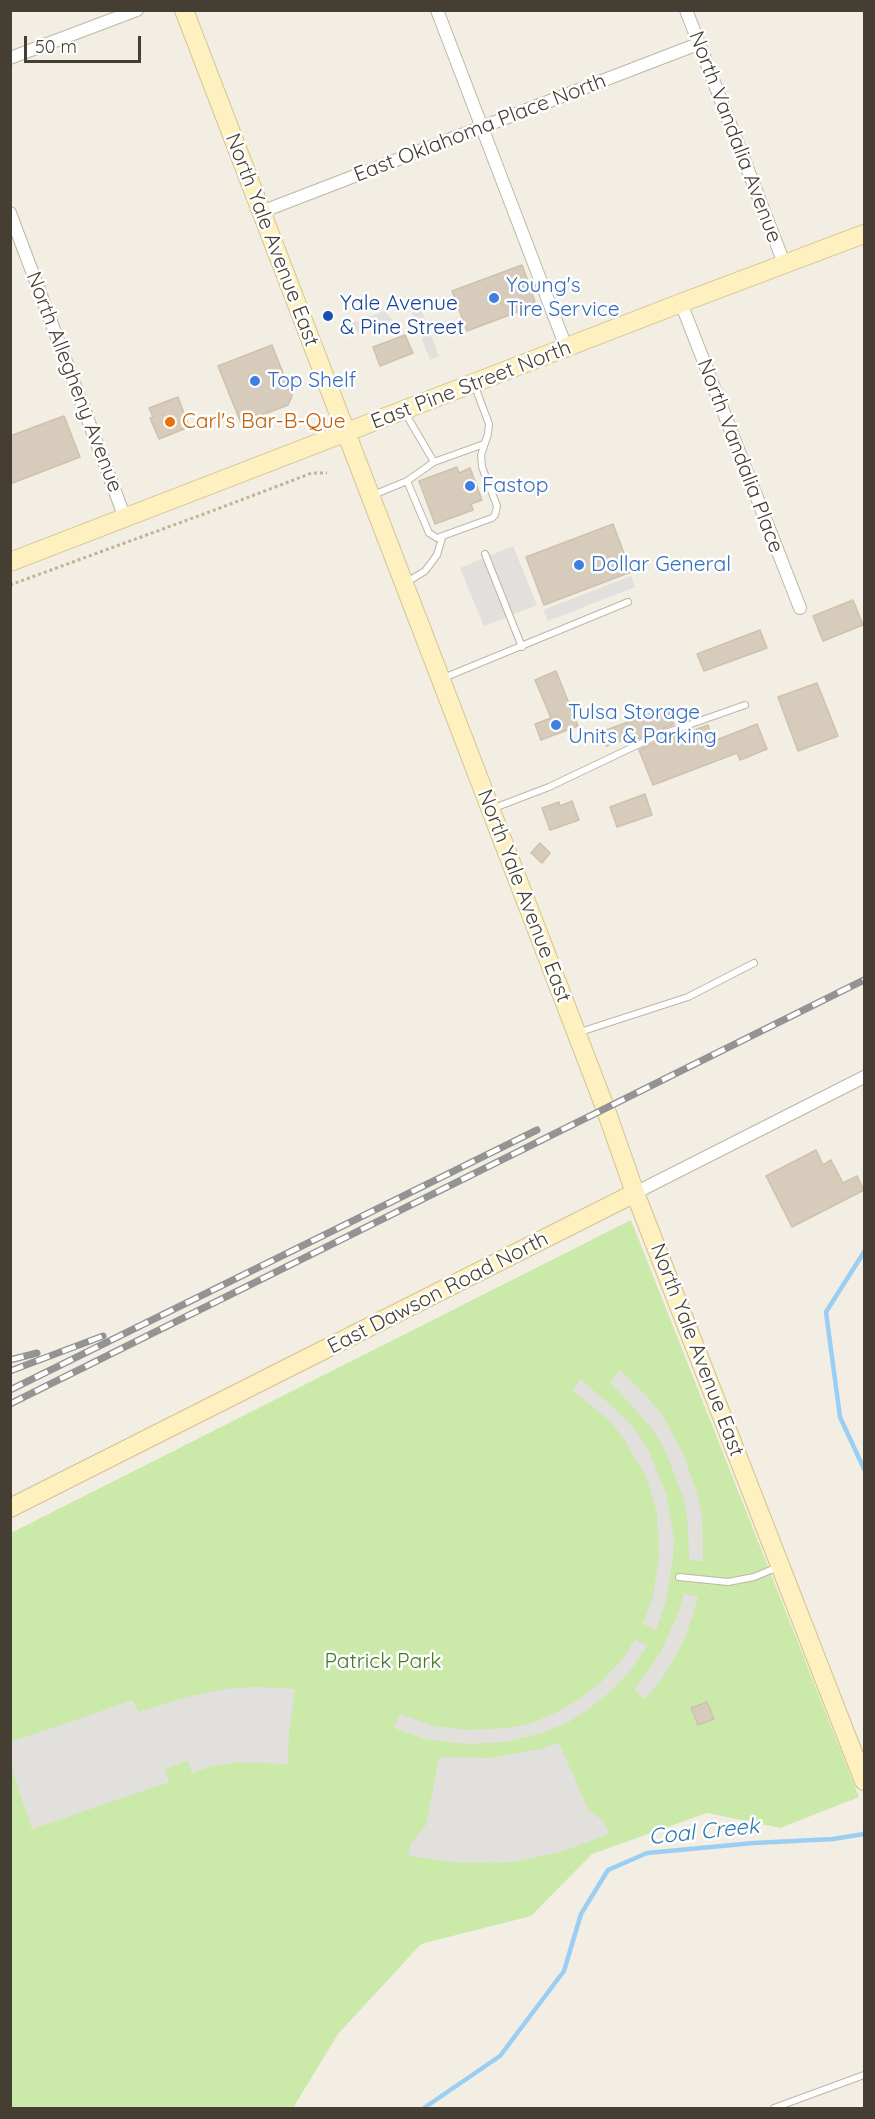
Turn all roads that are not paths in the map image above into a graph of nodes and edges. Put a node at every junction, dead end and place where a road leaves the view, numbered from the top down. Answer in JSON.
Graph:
{"nodes":[{"id":1,"x":137,"y":10,"type":"edge"},
{"id":2,"x":184,"y":10,"type":"edge"},
{"id":3,"x":437,"y":10,"type":"edge"},
{"id":4,"x":686,"y":10,"type":"edge"},
{"id":5,"x":698,"y":44,"type":"junction"},
{"id":6,"x":10,"y":58,"type":"edge"},
{"id":7,"x":482,"y":127,"type":"junction"},
{"id":8,"x":261,"y":212,"type":"junction"},
{"id":9,"x":10,"y":213,"type":"edge"},
{"id":10,"x":864,"y":234,"type":"edge"},
{"id":11,"x":784,"y":263,"type":"junction"},
{"id":12,"x":681,"y":303,"type":"junction"},
{"id":13,"x":566,"y":347,"type":"junction"},
{"id":14,"x":473,"y":383,"type":"junction"},
{"id":15,"x":404,"y":411,"type":"junction"},
{"id":16,"x":346,"y":433,"type":"junction"},
{"id":17,"x":484,"y":444,"type":"junction"},
{"id":18,"x":434,"y":462,"type":"junction"},
{"id":19,"x":407,"y":482,"type":"junction"},
{"id":20,"x":371,"y":496,"type":"junction"},
{"id":21,"x":125,"y":518,"type":"junction"},
{"id":22,"x":442,"y":538,"type":"junction"},
{"id":23,"x":485,"y":554,"type":"dead end"},
{"id":24,"x":10,"y":562,"type":"edge"},
{"id":25,"x":404,"y":584,"type":"junction"},
{"id":26,"x":628,"y":602,"type":"dead end"},
{"id":27,"x":800,"y":608,"type":"dead end"},
{"id":28,"x":522,"y":647,"type":"junction"},
{"id":29,"x":441,"y":679,"type":"junction"},
{"id":30,"x":745,"y":705,"type":"dead end"},
{"id":31,"x":490,"y":809,"type":"junction"},
{"id":32,"x":754,"y":963,"type":"dead end"},
{"id":33,"x":576,"y":1033,"type":"junction"},
{"id":34,"x":864,"y":1077,"type":"edge"},
{"id":35,"x":635,"y":1193,"type":"junction"},
{"id":36,"x":10,"y":1508,"type":"edge"},
{"id":37,"x":781,"y":1566,"type":"junction"},
{"id":38,"x":679,"y":1577,"type":"dead end"},
{"id":39,"x":864,"y":1781,"type":"edge"},
{"id":40,"x":864,"y":2075,"type":"edge"},
{"id":41,"x":774,"y":2109,"type":"edge"}],
"edges":[{"from":1,"to":6,"type":"street"},
{"from":2,"to":8,"type":"main road","name":"North Yale Avenue East"},
{"from":3,"to":7,"type":"street"},
{"from":4,"to":5,"type":"street","name":"North Vandalia Avenue"},
{"from":5,"to":7,"type":"street","name":"East Oklahoma Place North"},
{"from":5,"to":11,"type":"street","name":"North Vandalia Avenue"},
{"from":7,"to":8,"type":"street","name":"East Oklahoma Place North"},
{"from":7,"to":13,"type":"street"},
{"from":8,"to":16,"type":"main road","name":"North Yale Avenue East"},
{"from":9,"to":21,"type":"street","name":"North Allegheny Avenue"},
{"from":10,"to":11,"type":"main road","name":"East Pine Street North"},
{"from":11,"to":12,"type":"main road","name":"East Pine Street North"},
{"from":12,"to":13,"type":"main road","name":"East Pine Street North"},
{"from":12,"to":27,"type":"street","name":"North Vandalia Place"},
{"from":13,"to":14,"type":"main road","name":"East Pine Street North"},
{"from":14,"to":15,"type":"main road","name":"East Pine Street North"},
{"from":14,"to":17,"type":"lane"},
{"from":15,"to":16,"type":"main road","name":"East Pine Street North"},
{"from":15,"to":18,"type":"lane"},
{"from":16,"to":20,"type":"main road","name":"North Yale Avenue East"},
{"from":16,"to":21,"type":"main road","name":"East Pine Street North"},
{"from":17,"to":18,"type":"lane"},
{"from":17,"to":22,"type":"lane"},
{"from":18,"to":19,"type":"lane"},
{"from":19,"to":20,"type":"lane"},
{"from":19,"to":22,"type":"lane"},
{"from":20,"to":25,"type":"main road","name":"North Yale Avenue East"},
{"from":21,"to":24,"type":"main road","name":"East Pine Street North"},
{"from":22,"to":25,"type":"lane"},
{"from":23,"to":28,"type":"lane"},
{"from":25,"to":29,"type":"main road","name":"North Yale Avenue East"},
{"from":26,"to":28,"type":"lane"},
{"from":28,"to":29,"type":"lane"},
{"from":29,"to":31,"type":"main road","name":"North Yale Avenue East"},
{"from":30,"to":31,"type":"lane"},
{"from":31,"to":33,"type":"main road","name":"North Yale Avenue East"},
{"from":32,"to":33,"type":"lane"},
{"from":33,"to":35,"type":"main road","name":"North Yale Avenue East"},
{"from":34,"to":35,"type":"street","name":"East Dawson Road North"},
{"from":35,"to":36,"type":"main road","name":"East Dawson Road North"},
{"from":35,"to":37,"type":"main road","name":"North Yale Avenue East"},
{"from":37,"to":38,"type":"lane"},
{"from":37,"to":39,"type":"main road","name":"North Yale Avenue East"},
{"from":40,"to":41,"type":"lane"}]}
